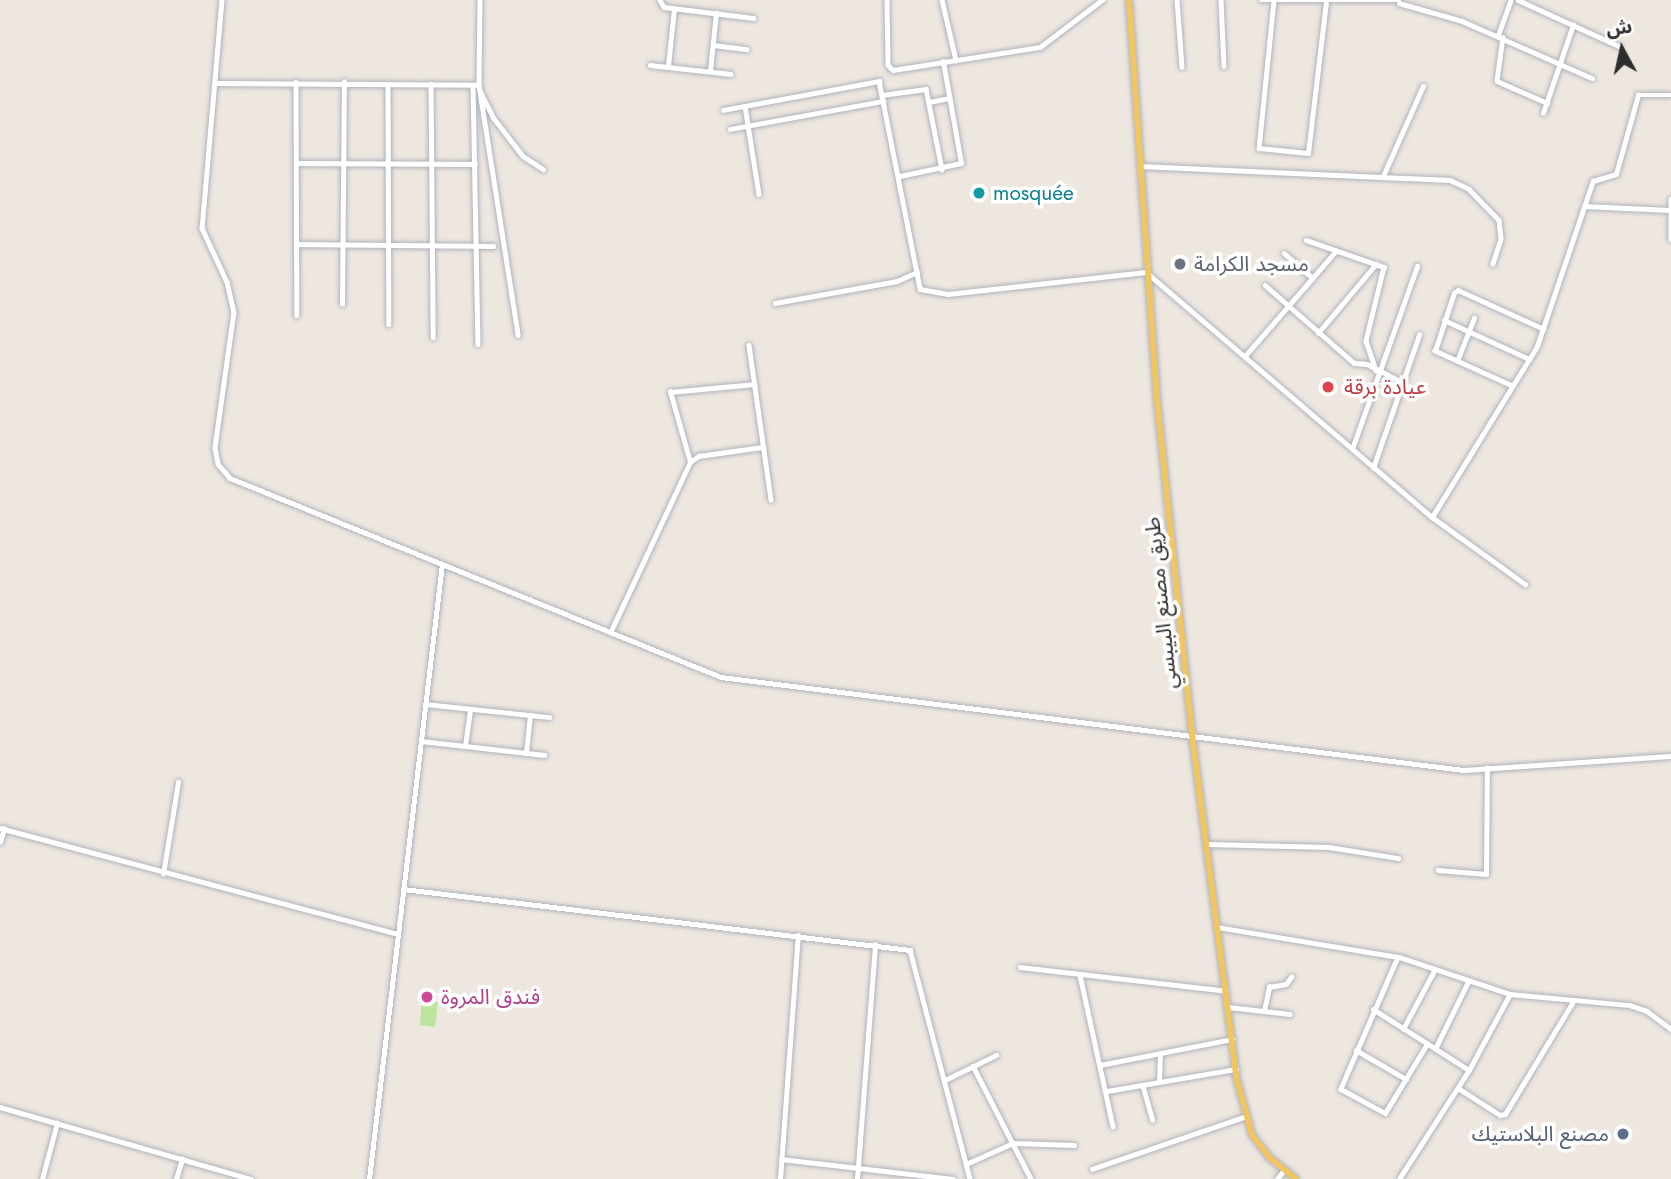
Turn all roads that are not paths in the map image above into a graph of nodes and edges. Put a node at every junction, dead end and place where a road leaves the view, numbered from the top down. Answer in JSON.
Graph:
{"nodes":[{"id":1,"x":222,"y":0,"type":"edge"},
{"id":2,"x":480,"y":0,"type":"edge"},
{"id":3,"x":660,"y":0,"type":"edge"},
{"id":4,"x":887,"y":0,"type":"edge"},
{"id":5,"x":942,"y":0,"type":"edge"},
{"id":6,"x":1102,"y":0,"type":"edge"},
{"id":7,"x":1129,"y":0,"type":"edge"},
{"id":8,"x":1177,"y":0,"type":"edge"},
{"id":9,"x":1221,"y":0,"type":"edge"},
{"id":10,"x":1261,"y":0,"type":"edge"},
{"id":11,"x":1511,"y":0,"type":"edge"},
{"id":12,"x":1518,"y":0,"type":"edge"},
{"id":13,"x":1274,"y":1,"type":"edge"},
{"id":14,"x":1373,"y":1,"type":"edge"},
{"id":15,"x":1399,"y":2,"type":"edge"},
{"id":16,"x":1326,"y":3,"type":"junction"},
{"id":17,"x":674,"y":9,"type":"junction"},
{"id":18,"x":716,"y":13,"type":"junction"},
{"id":19,"x":753,"y":18,"type":"dead end"},
{"id":20,"x":1573,"y":25,"type":"junction"},
{"id":21,"x":1500,"y":36,"type":"junction"},
{"id":22,"x":713,"y":45,"type":"junction"},
{"id":23,"x":1619,"y":46,"type":"dead end"},
{"id":24,"x":747,"y":49,"type":"dead end"},
{"id":25,"x":956,"y":60,"type":"junction"},
{"id":26,"x":943,"y":62,"type":"junction"},
{"id":27,"x":650,"y":65,"type":"dead end"},
{"id":28,"x":1561,"y":65,"type":"junction"},
{"id":29,"x":667,"y":66,"type":"junction"},
{"id":30,"x":1224,"y":66,"type":"dead end"},
{"id":31,"x":1182,"y":67,"type":"dead end"},
{"id":32,"x":710,"y":71,"type":"junction"},
{"id":33,"x":730,"y":74,"type":"dead end"},
{"id":34,"x":1592,"y":79,"type":"dead end"},
{"id":35,"x":296,"y":82,"type":"junction"},
{"id":36,"x":344,"y":82,"type":"junction"},
{"id":37,"x":215,"y":83,"type":"junction"},
{"id":38,"x":388,"y":84,"type":"junction"},
{"id":39,"x":431,"y":84,"type":"junction"},
{"id":40,"x":1423,"y":86,"type":"dead end"},
{"id":41,"x":478,"y":87,"type":"junction"},
{"id":42,"x":1671,"y":95,"type":"edge"},
{"id":43,"x":883,"y":98,"type":"junction"},
{"id":44,"x":950,"y":98,"type":"junction"},
{"id":45,"x":929,"y":102,"type":"junction"},
{"id":46,"x":1547,"y":103,"type":"junction"},
{"id":47,"x":745,"y":106,"type":"junction"},
{"id":48,"x":723,"y":110,"type":"dead end"},
{"id":49,"x":1543,"y":113,"type":"dead end"},
{"id":50,"x":491,"y":114,"type":"junction"},
{"id":51,"x":484,"y":116,"type":"junction"},
{"id":52,"x":749,"y":126,"type":"junction"},
{"id":53,"x":730,"y":129,"type":"dead end"},
{"id":54,"x":297,"y":163,"type":"junction"},
{"id":55,"x":344,"y":164,"type":"junction"},
{"id":56,"x":387,"y":164,"type":"junction"},
{"id":57,"x":433,"y":164,"type":"junction"},
{"id":58,"x":475,"y":164,"type":"junction"},
{"id":59,"x":1139,"y":166,"type":"junction"},
{"id":60,"x":942,"y":169,"type":"junction"},
{"id":61,"x":542,"y":170,"type":"dead end"},
{"id":62,"x":900,"y":176,"type":"junction"},
{"id":63,"x":1382,"y":176,"type":"junction"},
{"id":64,"x":759,"y":194,"type":"dead end"},
{"id":65,"x":1671,"y":199,"type":"edge"},
{"id":66,"x":1584,"y":206,"type":"junction"},
{"id":67,"x":1669,"y":211,"type":"junction"},
{"id":68,"x":1671,"y":239,"type":"edge"},
{"id":69,"x":1306,"y":240,"type":"dead end"},
{"id":70,"x":298,"y":244,"type":"junction"},
{"id":71,"x":344,"y":246,"type":"junction"},
{"id":72,"x":388,"y":246,"type":"junction"},
{"id":73,"x":432,"y":246,"type":"junction"},
{"id":74,"x":476,"y":246,"type":"junction"},
{"id":75,"x":494,"y":246,"type":"dead end"},
{"id":76,"x":1336,"y":251,"type":"junction"},
{"id":77,"x":1284,"y":253,"type":"dead end"},
{"id":78,"x":1376,"y":264,"type":"junction"},
{"id":79,"x":1493,"y":264,"type":"dead end"},
{"id":80,"x":1417,"y":266,"type":"dead end"},
{"id":81,"x":917,"y":272,"type":"junction"},
{"id":82,"x":1146,"y":272,"type":"junction"},
{"id":83,"x":1313,"y":278,"type":"junction"},
{"id":84,"x":1265,"y":285,"type":"dead end"},
{"id":85,"x":775,"y":303,"type":"dead end"},
{"id":86,"x":342,"y":304,"type":"dead end"},
{"id":87,"x":1289,"y":307,"type":"junction"},
{"id":88,"x":297,"y":315,"type":"dead end"},
{"id":89,"x":1474,"y":318,"type":"dead end"},
{"id":90,"x":1444,"y":320,"type":"junction"},
{"id":91,"x":389,"y":324,"type":"dead end"},
{"id":92,"x":1544,"y":329,"type":"junction"},
{"id":93,"x":1469,"y":331,"type":"junction"},
{"id":94,"x":1318,"y":333,"type":"junction"},
{"id":95,"x":518,"y":335,"type":"dead end"},
{"id":96,"x":1419,"y":335,"type":"dead end"},
{"id":97,"x":433,"y":337,"type":"dead end"},
{"id":98,"x":478,"y":344,"type":"dead end"},
{"id":99,"x":749,"y":345,"type":"dead end"},
{"id":100,"x":1245,"y":356,"type":"junction"},
{"id":101,"x":1529,"y":359,"type":"junction"},
{"id":102,"x":1457,"y":361,"type":"junction"},
{"id":103,"x":1378,"y":371,"type":"junction"},
{"id":104,"x":1404,"y":383,"type":"junction"},
{"id":105,"x":755,"y":384,"type":"junction"},
{"id":106,"x":1512,"y":386,"type":"junction"},
{"id":107,"x":763,"y":447,"type":"junction"},
{"id":108,"x":1352,"y":449,"type":"junction"},
{"id":109,"x":690,"y":462,"type":"junction"},
{"id":110,"x":1373,"y":468,"type":"junction"},
{"id":111,"x":771,"y":499,"type":"dead end"},
{"id":112,"x":1432,"y":517,"type":"junction"},
{"id":113,"x":442,"y":564,"type":"junction"},
{"id":114,"x":1525,"y":584,"type":"dead end"},
{"id":115,"x":610,"y":633,"type":"junction"},
{"id":116,"x":425,"y":704,"type":"junction"},
{"id":117,"x":470,"y":709,"type":"junction"},
{"id":118,"x":530,"y":715,"type":"junction"},
{"id":119,"x":549,"y":717,"type":"dead end"},
{"id":120,"x":1192,"y":735,"type":"junction"},
{"id":121,"x":421,"y":741,"type":"junction"},
{"id":122,"x":465,"y":746,"type":"junction"},
{"id":123,"x":526,"y":753,"type":"junction"},
{"id":124,"x":544,"y":755,"type":"dead end"},
{"id":125,"x":1671,"y":757,"type":"edge"},
{"id":126,"x":1486,"y":768,"type":"junction"},
{"id":127,"x":178,"y":782,"type":"dead end"},
{"id":128,"x":2,"y":828,"type":"edge"},
{"id":129,"x":0,"y":842,"type":"edge"},
{"id":130,"x":1207,"y":844,"type":"junction"},
{"id":131,"x":1398,"y":858,"type":"dead end"},
{"id":132,"x":1438,"y":870,"type":"dead end"},
{"id":133,"x":163,"y":874,"type":"junction"},
{"id":134,"x":403,"y":889,"type":"junction"},
{"id":135,"x":1216,"y":927,"type":"junction"},
{"id":136,"x":397,"y":934,"type":"junction"},
{"id":137,"x":798,"y":936,"type":"junction"},
{"id":138,"x":875,"y":945,"type":"junction"},
{"id":139,"x":1399,"y":957,"type":"junction"},
{"id":140,"x":1020,"y":967,"type":"dead end"},
{"id":141,"x":1434,"y":971,"type":"junction"},
{"id":142,"x":1080,"y":975,"type":"junction"},
{"id":143,"x":1291,"y":977,"type":"dead end"},
{"id":144,"x":1468,"y":982,"type":"junction"},
{"id":145,"x":1226,"y":991,"type":"junction"},
{"id":146,"x":1510,"y":995,"type":"junction"},
{"id":147,"x":1574,"y":1000,"type":"junction"},
{"id":148,"x":1228,"y":1007,"type":"junction"},
{"id":149,"x":1373,"y":1009,"type":"junction"},
{"id":150,"x":1264,"y":1012,"type":"junction"},
{"id":151,"x":1290,"y":1014,"type":"dead end"},
{"id":152,"x":1403,"y":1029,"type":"junction"},
{"id":153,"x":1671,"y":1029,"type":"edge"},
{"id":154,"x":1232,"y":1039,"type":"junction"},
{"id":155,"x":1427,"y":1044,"type":"junction"},
{"id":156,"x":1435,"y":1049,"type":"junction"},
{"id":157,"x":1356,"y":1050,"type":"junction"},
{"id":158,"x":1160,"y":1054,"type":"junction"},
{"id":159,"x":996,"y":1055,"type":"dead end"},
{"id":160,"x":1100,"y":1065,"type":"junction"},
{"id":161,"x":973,"y":1066,"type":"junction"},
{"id":162,"x":1236,"y":1069,"type":"junction"},
{"id":163,"x":1469,"y":1070,"type":"junction"},
{"id":164,"x":1406,"y":1079,"type":"junction"},
{"id":165,"x":945,"y":1080,"type":"junction"},
{"id":166,"x":1159,"y":1082,"type":"junction"},
{"id":167,"x":1143,"y":1086,"type":"junction"},
{"id":168,"x":1458,"y":1088,"type":"junction"},
{"id":169,"x":1107,"y":1091,"type":"junction"},
{"id":170,"x":0,"y":1107,"type":"edge"},
{"id":171,"x":1244,"y":1117,"type":"junction"},
{"id":172,"x":1153,"y":1120,"type":"dead end"},
{"id":173,"x":57,"y":1123,"type":"junction"},
{"id":174,"x":1113,"y":1126,"type":"dead end"},
{"id":175,"x":1013,"y":1143,"type":"junction"},
{"id":176,"x":1074,"y":1145,"type":"dead end"},
{"id":177,"x":182,"y":1159,"type":"junction"},
{"id":178,"x":781,"y":1159,"type":"junction"},
{"id":179,"x":966,"y":1164,"type":"junction"},
{"id":180,"x":858,"y":1167,"type":"junction"},
{"id":181,"x":1092,"y":1169,"type":"dead end"},
{"id":182,"x":1284,"y":1170,"type":"junction"},
{"id":183,"x":924,"y":1177,"type":"edge"},
{"id":184,"x":42,"y":1179,"type":"edge"},
{"id":185,"x":176,"y":1179,"type":"edge"},
{"id":186,"x":249,"y":1179,"type":"edge"},
{"id":187,"x":369,"y":1179,"type":"edge"},
{"id":188,"x":780,"y":1179,"type":"edge"},
{"id":189,"x":857,"y":1179,"type":"edge"},
{"id":190,"x":953,"y":1179,"type":"edge"},
{"id":191,"x":970,"y":1179,"type":"edge"},
{"id":192,"x":1031,"y":1179,"type":"edge"},
{"id":193,"x":1277,"y":1179,"type":"edge"},
{"id":194,"x":1296,"y":1179,"type":"edge"},
{"id":195,"x":1399,"y":1179,"type":"edge"}],
"edges":[{"from":1,"to":37,"type":"street"},
{"from":2,"to":41,"type":"street"},
{"from":3,"to":17,"type":"street"},
{"from":4,"to":26,"type":"street"},
{"from":5,"to":25,"type":"street"},
{"from":6,"to":25,"type":"street"},
{"from":7,"to":59,"type":"main road","name":"طريق مصنع البيبسي"},
{"from":8,"to":31,"type":"street"},
{"from":9,"to":30,"type":"street"},
{"from":10,"to":13,"type":"street"},
{"from":11,"to":21,"type":"street"},
{"from":12,"to":20,"type":"street"},
{"from":13,"to":16,"type":"street"},
{"from":13,"to":16,"type":"street"},
{"from":14,"to":15,"type":"street"},
{"from":14,"to":16,"type":"street"},
{"from":15,"to":21,"type":"street"},
{"from":17,"to":18,"type":"street"},
{"from":17,"to":29,"type":"street"},
{"from":18,"to":19,"type":"street"},
{"from":18,"to":22,"type":"street"},
{"from":20,"to":23,"type":"street"},
{"from":20,"to":28,"type":"street"},
{"from":21,"to":28,"type":"street"},
{"from":21,"to":46,"type":"street"},
{"from":22,"to":24,"type":"street"},
{"from":22,"to":32,"type":"street"},
{"from":25,"to":26,"type":"street"},
{"from":26,"to":44,"type":"street"},
{"from":27,"to":29,"type":"street"},
{"from":28,"to":34,"type":"street"},
{"from":28,"to":46,"type":"street"},
{"from":29,"to":32,"type":"street"},
{"from":32,"to":33,"type":"street"},
{"from":35,"to":36,"type":"street"},
{"from":35,"to":37,"type":"street"},
{"from":35,"to":54,"type":"street"},
{"from":36,"to":38,"type":"street"},
{"from":36,"to":55,"type":"street"},
{"from":37,"to":113,"type":"street"},
{"from":38,"to":39,"type":"street"},
{"from":38,"to":56,"type":"street"},
{"from":39,"to":41,"type":"street"},
{"from":39,"to":57,"type":"street"},
{"from":40,"to":63,"type":"street"},
{"from":41,"to":50,"type":"street"},
{"from":41,"to":51,"type":"street"},
{"from":41,"to":58,"type":"street"},
{"from":42,"to":66,"type":"street"},
{"from":43,"to":45,"type":"street"},
{"from":43,"to":47,"type":"street"},
{"from":43,"to":52,"type":"street"},
{"from":43,"to":62,"type":"street"},
{"from":44,"to":45,"type":"street"},
{"from":44,"to":60,"type":"street"},
{"from":45,"to":60,"type":"street"},
{"from":46,"to":49,"type":"street"},
{"from":47,"to":48,"type":"street"},
{"from":47,"to":52,"type":"street"},
{"from":50,"to":51,"type":"street"},
{"from":50,"to":61,"type":"street"},
{"from":51,"to":95,"type":"street"},
{"from":52,"to":53,"type":"street"},
{"from":52,"to":64,"type":"street"},
{"from":54,"to":55,"type":"street"},
{"from":54,"to":70,"type":"street"},
{"from":55,"to":56,"type":"street"},
{"from":55,"to":71,"type":"street"},
{"from":56,"to":57,"type":"street"},
{"from":56,"to":72,"type":"street"},
{"from":57,"to":58,"type":"street"},
{"from":57,"to":73,"type":"street"},
{"from":58,"to":74,"type":"street"},
{"from":59,"to":63,"type":"street"},
{"from":59,"to":82,"type":"main road","name":"طريق مصنع البيبسي"},
{"from":60,"to":62,"type":"street"},
{"from":62,"to":81,"type":"street"},
{"from":63,"to":79,"type":"street"},
{"from":65,"to":67,"type":"street"},
{"from":66,"to":67,"type":"street"},
{"from":66,"to":92,"type":"street"},
{"from":67,"to":68,"type":"street"},
{"from":69,"to":76,"type":"street"},
{"from":70,"to":71,"type":"street"},
{"from":70,"to":88,"type":"street"},
{"from":71,"to":72,"type":"street"},
{"from":71,"to":86,"type":"street"},
{"from":72,"to":73,"type":"street"},
{"from":72,"to":91,"type":"street"},
{"from":73,"to":74,"type":"street"},
{"from":73,"to":97,"type":"street"},
{"from":74,"to":75,"type":"street"},
{"from":74,"to":98,"type":"street"},
{"from":76,"to":78,"type":"street"},
{"from":76,"to":83,"type":"street"},
{"from":77,"to":83,"type":"street"},
{"from":78,"to":94,"type":"street"},
{"from":78,"to":103,"type":"street"},
{"from":80,"to":103,"type":"street"},
{"from":81,"to":82,"type":"street"},
{"from":81,"to":85,"type":"street"},
{"from":82,"to":100,"type":"street"},
{"from":82,"to":120,"type":"main road","name":"طريق مصنع البيبسي"},
{"from":83,"to":87,"type":"street"},
{"from":84,"to":87,"type":"street"},
{"from":87,"to":94,"type":"street"},
{"from":87,"to":100,"type":"street"},
{"from":89,"to":93,"type":"street"},
{"from":90,"to":92,"type":"street"},
{"from":90,"to":93,"type":"street"},
{"from":90,"to":102,"type":"street"},
{"from":92,"to":101,"type":"street"},
{"from":93,"to":101,"type":"street"},
{"from":93,"to":102,"type":"street"},
{"from":94,"to":103,"type":"street"},
{"from":96,"to":104,"type":"street"},
{"from":99,"to":105,"type":"street"},
{"from":100,"to":108,"type":"street"},
{"from":101,"to":106,"type":"street"},
{"from":102,"to":106,"type":"street"},
{"from":103,"to":104,"type":"street"},
{"from":103,"to":108,"type":"street"},
{"from":104,"to":110,"type":"street"},
{"from":105,"to":107,"type":"street"},
{"from":105,"to":109,"type":"street"},
{"from":106,"to":112,"type":"street"},
{"from":107,"to":109,"type":"street"},
{"from":107,"to":111,"type":"street"},
{"from":108,"to":110,"type":"street"},
{"from":109,"to":115,"type":"street"},
{"from":110,"to":112,"type":"street"},
{"from":112,"to":114,"type":"street"},
{"from":113,"to":115,"type":"street"},
{"from":113,"to":116,"type":"street"},
{"from":115,"to":120,"type":"street"},
{"from":116,"to":117,"type":"street"},
{"from":116,"to":121,"type":"street"},
{"from":117,"to":118,"type":"street"},
{"from":117,"to":122,"type":"street"},
{"from":118,"to":119,"type":"street"},
{"from":118,"to":123,"type":"street"},
{"from":120,"to":126,"type":"street"},
{"from":120,"to":130,"type":"main road","name":"طريق مصنع البيبسي"},
{"from":121,"to":122,"type":"street"},
{"from":121,"to":134,"type":"street"},
{"from":122,"to":123,"type":"street"},
{"from":123,"to":124,"type":"street"},
{"from":125,"to":126,"type":"street"},
{"from":126,"to":132,"type":"street"},
{"from":127,"to":133,"type":"street"},
{"from":128,"to":129,"type":"street"},
{"from":128,"to":133,"type":"street"},
{"from":130,"to":131,"type":"street"},
{"from":130,"to":135,"type":"main road","name":"طريق مصنع البيبسي"},
{"from":133,"to":136,"type":"street"},
{"from":134,"to":136,"type":"street"},
{"from":134,"to":137,"type":"street"},
{"from":135,"to":139,"type":"street"},
{"from":135,"to":145,"type":"main road","name":"طريق مصنع البيبسي"},
{"from":136,"to":187,"type":"street"},
{"from":137,"to":138,"type":"street"},
{"from":137,"to":178,"type":"street"},
{"from":138,"to":165,"type":"street"},
{"from":138,"to":180,"type":"street"},
{"from":139,"to":141,"type":"street"},
{"from":139,"to":149,"type":"street"},
{"from":140,"to":142,"type":"street"},
{"from":141,"to":144,"type":"street"},
{"from":141,"to":152,"type":"street"},
{"from":142,"to":145,"type":"street"},
{"from":142,"to":160,"type":"street"},
{"from":143,"to":150,"type":"street"},
{"from":144,"to":146,"type":"street"},
{"from":144,"to":156,"type":"street"},
{"from":145,"to":148,"type":"main road","name":"طريق مصنع البيبسي"},
{"from":146,"to":147,"type":"street"},
{"from":146,"to":163,"type":"street"},
{"from":147,"to":153,"type":"street"},
{"from":147,"to":168,"type":"street"},
{"from":148,"to":150,"type":"street"},
{"from":148,"to":154,"type":"main road","name":"طريق مصنع البيبسي"},
{"from":149,"to":152,"type":"street"},
{"from":149,"to":157,"type":"street"},
{"from":150,"to":151,"type":"street"},
{"from":152,"to":155,"type":"street"},
{"from":154,"to":158,"type":"street"},
{"from":154,"to":162,"type":"main road","name":"طريق مصنع البيبسي"},
{"from":155,"to":156,"type":"street"},
{"from":155,"to":164,"type":"street"},
{"from":156,"to":163,"type":"street"},
{"from":157,"to":164,"type":"street"},
{"from":157,"to":164,"type":"street"},
{"from":158,"to":160,"type":"street"},
{"from":158,"to":166,"type":"street"},
{"from":159,"to":161,"type":"street"},
{"from":160,"to":169,"type":"street"},
{"from":161,"to":165,"type":"street"},
{"from":161,"to":175,"type":"street"},
{"from":162,"to":166,"type":"street"},
{"from":162,"to":171,"type":"main road","name":"طريق مصنع البيبسي"},
{"from":163,"to":168,"type":"street"},
{"from":165,"to":179,"type":"street"},
{"from":166,"to":167,"type":"street"},
{"from":167,"to":169,"type":"street"},
{"from":167,"to":172,"type":"street"},
{"from":168,"to":195,"type":"street"},
{"from":169,"to":174,"type":"street"},
{"from":170,"to":173,"type":"street"},
{"from":171,"to":181,"type":"street"},
{"from":171,"to":182,"type":"main road","name":"طريق مصنع البيبسي"},
{"from":173,"to":177,"type":"street"},
{"from":173,"to":184,"type":"street"},
{"from":175,"to":176,"type":"street"},
{"from":175,"to":179,"type":"street"},
{"from":175,"to":192,"type":"street"},
{"from":177,"to":185,"type":"street"},
{"from":177,"to":186,"type":"street"},
{"from":178,"to":180,"type":"street"},
{"from":178,"to":188,"type":"street"},
{"from":179,"to":191,"type":"street"},
{"from":180,"to":183,"type":"street"},
{"from":180,"to":189,"type":"street"},
{"from":182,"to":193,"type":"street"},
{"from":182,"to":194,"type":"main road","name":"طريق مصنع البيبسي"},
{"from":183,"to":190,"type":"street"}]}
